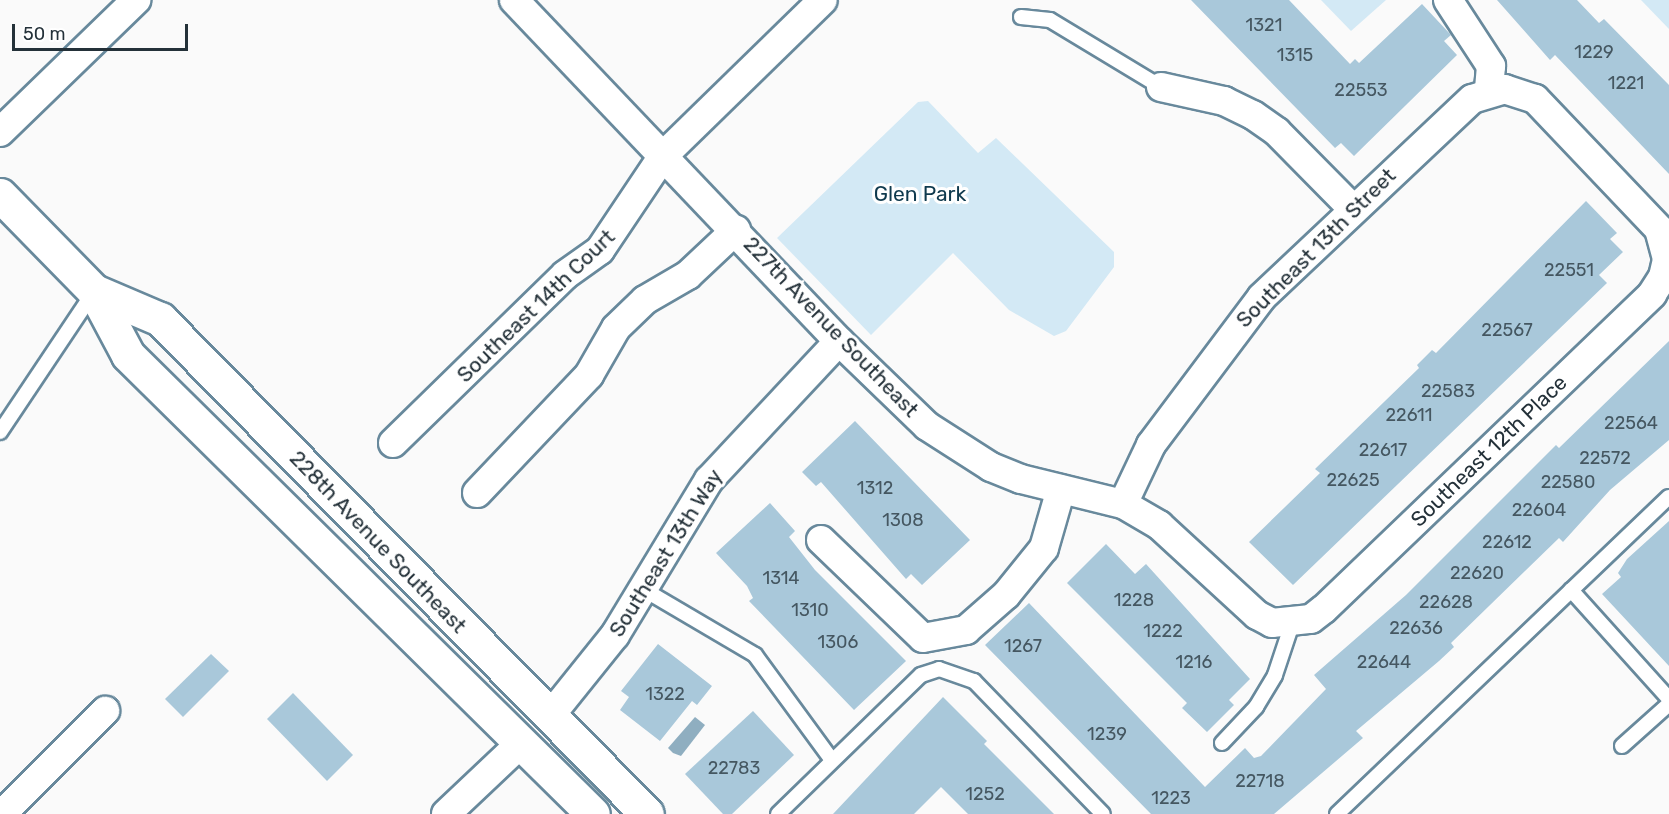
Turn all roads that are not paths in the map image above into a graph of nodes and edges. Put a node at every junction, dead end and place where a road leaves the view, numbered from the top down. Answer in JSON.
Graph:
{"nodes":[{"id":1,"x":136,"y":0,"type":"edge"},
{"id":2,"x":514,"y":0,"type":"edge"},
{"id":3,"x":823,"y":0,"type":"edge"},
{"id":4,"x":1448,"y":0,"type":"edge"},
{"id":5,"x":1021,"y":17,"type":"dead end"},
{"id":6,"x":1161,"y":87,"type":"joint"},
{"id":7,"x":1497,"y":90,"type":"junction"},
{"id":8,"x":0,"y":132,"type":"edge"},
{"id":9,"x":663,"y":156,"type":"junction"},
{"id":10,"x":0,"y":195,"type":"edge"},
{"id":11,"x":1352,"y":208,"type":"junction"},
{"id":12,"x":1662,"y":216,"type":"edge"},
{"id":13,"x":736,"y":230,"type":"junction"},
{"id":14,"x":94,"y":291,"type":"junction"},
{"id":15,"x":839,"y":341,"type":"junction"},
{"id":16,"x":0,"y":432,"type":"edge"},
{"id":17,"x":393,"y":443,"type":"dead end"},
{"id":18,"x":1061,"y":489,"type":"junction"},
{"id":19,"x":477,"y":493,"type":"dead end"},
{"id":20,"x":1669,"y":497,"type":"edge"},
{"id":21,"x":1123,"y":504,"type":"junction"},
{"id":22,"x":821,"y":540,"type":"dead end"},
{"id":23,"x":644,"y":589,"type":"junction"},
{"id":24,"x":1571,"y":590,"type":"junction"},
{"id":25,"x":1292,"y":624,"type":"junction"},
{"id":26,"x":438,"y":660,"type":"junction"},
{"id":27,"x":1669,"y":701,"type":"edge"},
{"id":28,"x":105,"y":711,"type":"dead end"},
{"id":29,"x":549,"y":717,"type":"junction"},
{"id":30,"x":521,"y":743,"type":"junction"},
{"id":31,"x":1222,"y":744,"type":"dead end"},
{"id":32,"x":1622,"y":746,"type":"dead end"},
{"id":33,"x":831,"y":759,"type":"junction"},
{"id":34,"x":2,"y":814,"type":"edge"},
{"id":35,"x":446,"y":814,"type":"edge"},
{"id":36,"x":593,"y":814,"type":"edge"},
{"id":37,"x":619,"y":814,"type":"edge"},
{"id":38,"x":647,"y":814,"type":"edge"},
{"id":39,"x":778,"y":814,"type":"edge"},
{"id":40,"x":1103,"y":814,"type":"edge"},
{"id":41,"x":1337,"y":814,"type":"edge"}],
"edges":[{"from":1,"to":8,"type":"street"},
{"from":2,"to":9,"type":"street","name":"227th Avenue Southeast"},
{"from":3,"to":9,"type":"street","name":"Southeast 14th Court"},
{"from":4,"to":7,"type":"street"},
{"from":5,"to":6,"type":"lane"},
{"from":6,"to":11,"type":"street"},
{"from":7,"to":11,"type":"street","name":"Southeast 13th Street"},
{"from":7,"to":12,"type":"street"},
{"from":9,"to":13,"type":"street","name":"227th Avenue Southeast"},
{"from":9,"to":17,"type":"street","name":"Southeast 14th Court"},
{"from":10,"to":14,"type":"main road","name":"228th Avenue Southeast"},
{"from":11,"to":21,"type":"street","name":"Southeast 13th Street"},
{"from":12,"to":25,"type":"street","name":"Southeast 12th Place"},
{"from":13,"to":15,"type":"street","name":"227th Avenue Southeast"},
{"from":13,"to":19,"type":"street"},
{"from":14,"to":16,"type":"lane"},
{"from":14,"to":26,"type":"main road","name":"228th Avenue Southeast"},
{"from":14,"to":29,"type":"main road","name":"228th Avenue Southeast"},
{"from":15,"to":18,"type":"street","name":"227th Avenue Southeast"},
{"from":15,"to":23,"type":"street","name":"Southeast 13th Way"},
{"from":18,"to":21,"type":"street","name":"227th Avenue Southeast"},
{"from":18,"to":22,"type":"street"},
{"from":20,"to":24,"type":"lane"},
{"from":21,"to":25,"type":"street","name":"227th Avenue Southeast"},
{"from":23,"to":29,"type":"street","name":"Southeast 13th Way"},
{"from":23,"to":33,"type":"lane"},
{"from":24,"to":27,"type":"lane"},
{"from":24,"to":41,"type":"lane"},
{"from":25,"to":31,"type":"lane"},
{"from":26,"to":29,"type":"main road"},
{"from":26,"to":30,"type":"main road","name":"228th Avenue Southeast"},
{"from":27,"to":32,"type":"lane"},
{"from":28,"to":34,"type":"street"},
{"from":29,"to":37,"type":"main road"},
{"from":29,"to":38,"type":"main road","name":"228th Avenue Southeast"},
{"from":30,"to":35,"type":"street"},
{"from":30,"to":36,"type":"main road","name":"228th Avenue Southeast"},
{"from":33,"to":39,"type":"lane"},
{"from":33,"to":40,"type":"lane"}]}
